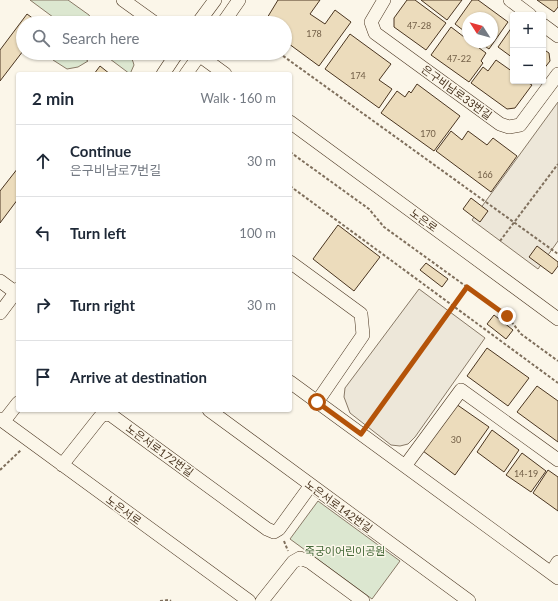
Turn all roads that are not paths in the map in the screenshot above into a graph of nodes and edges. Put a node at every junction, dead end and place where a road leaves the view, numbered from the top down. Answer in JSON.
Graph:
{"nodes":[{"id":1,"x":123,"y":0,"type":"edge"},
{"id":2,"x":214,"y":0,"type":"edge"},
{"id":3,"x":240,"y":0,"type":"edge"},
{"id":4,"x":384,"y":0,"type":"edge"},
{"id":5,"x":510,"y":0,"type":"edge"},
{"id":6,"x":526,"y":12,"type":"edge"},
{"id":7,"x":145,"y":16,"type":"edge"},
{"id":8,"x":203,"y":16,"type":"edge"},
{"id":9,"x":228,"y":16,"type":"edge"},
{"id":10,"x":546,"y":27,"type":"edge"},
{"id":11,"x":558,"y":36,"type":"edge"},
{"id":12,"x":172,"y":60,"type":"edge"},
{"id":13,"x":195,"y":60,"type":"edge"},
{"id":14,"x":207,"y":60,"type":"edge"},
{"id":15,"x":164,"y":72,"type":"edge"},
{"id":16,"x":187,"y":72,"type":"edge"},
{"id":17,"x":222,"y":72,"type":"edge"},
{"id":18,"x":558,"y":74,"type":"edge"},
{"id":19,"x":292,"y":123,"type":"edge"},
{"id":20,"x":292,"y":263,"type":"edge"},
{"id":21,"x":0,"y":281,"type":"edge"},
{"id":22,"x":16,"y":289,"type":"edge"},
{"id":23,"x":16,"y":291,"type":"edge"},
{"id":24,"x":0,"y":313,"type":"edge"},
{"id":25,"x":558,"y":319,"type":"edge"},
{"id":26,"x":292,"y":383,"type":"edge"},
{"id":27,"x":317,"y":402,"type":"junction"},
{"id":28,"x":16,"y":405,"type":"edge"},
{"id":29,"x":212,"y":412,"type":"edge"},
{"id":30,"x":2,"y":420,"type":"edge"},
{"id":31,"x":558,"y":460,"type":"edge"},
{"id":32,"x":62,"y":465,"type":"junction"},
{"id":33,"x":405,"y":466,"type":"junction"},
{"id":34,"x":311,"y":485,"type":"junction"},
{"id":35,"x":556,"y":571,"type":"edge"},
{"id":36,"x":249,"y":601,"type":"edge"},
{"id":37,"x":262,"y":601,"type":"edge"},
{"id":38,"x":363,"y":601,"type":"edge"},
{"id":39,"x":469,"y":601,"type":"edge"}],
"edges":[{"from":1,"to":7,"type":"street"},
{"from":2,"to":8,"type":"street"},
{"from":3,"to":9,"type":"street"},
{"from":4,"to":18,"type":"street","name":"은구비남로33번길"},
{"from":5,"to":6,"type":"street"},
{"from":10,"to":11,"type":"street"},
{"from":12,"to":15,"type":"street"},
{"from":13,"to":16,"type":"street"},
{"from":14,"to":17,"type":"street"},
{"from":19,"to":25,"type":"street","name":"노은로"},
{"from":20,"to":27,"type":"street"},
{"from":21,"to":22,"type":"street"},
{"from":23,"to":24,"type":"street"},
{"from":26,"to":27,"type":"street"},
{"from":27,"to":33,"type":"street"},
{"from":28,"to":30,"type":"street"},
{"from":29,"to":34,"type":"street","name":"노은서로142번길"},
{"from":30,"to":32,"type":"street","name":"노은서로"},
{"from":31,"to":33,"type":"street"},
{"from":32,"to":34,"type":"street","name":"노은서로172번길"},
{"from":32,"to":36,"type":"street","name":"노은서로"},
{"from":33,"to":35,"type":"street"},
{"from":34,"to":39,"type":"street","name":"노은서로142번길"},
{"from":37,"to":38,"type":"street"}]}
